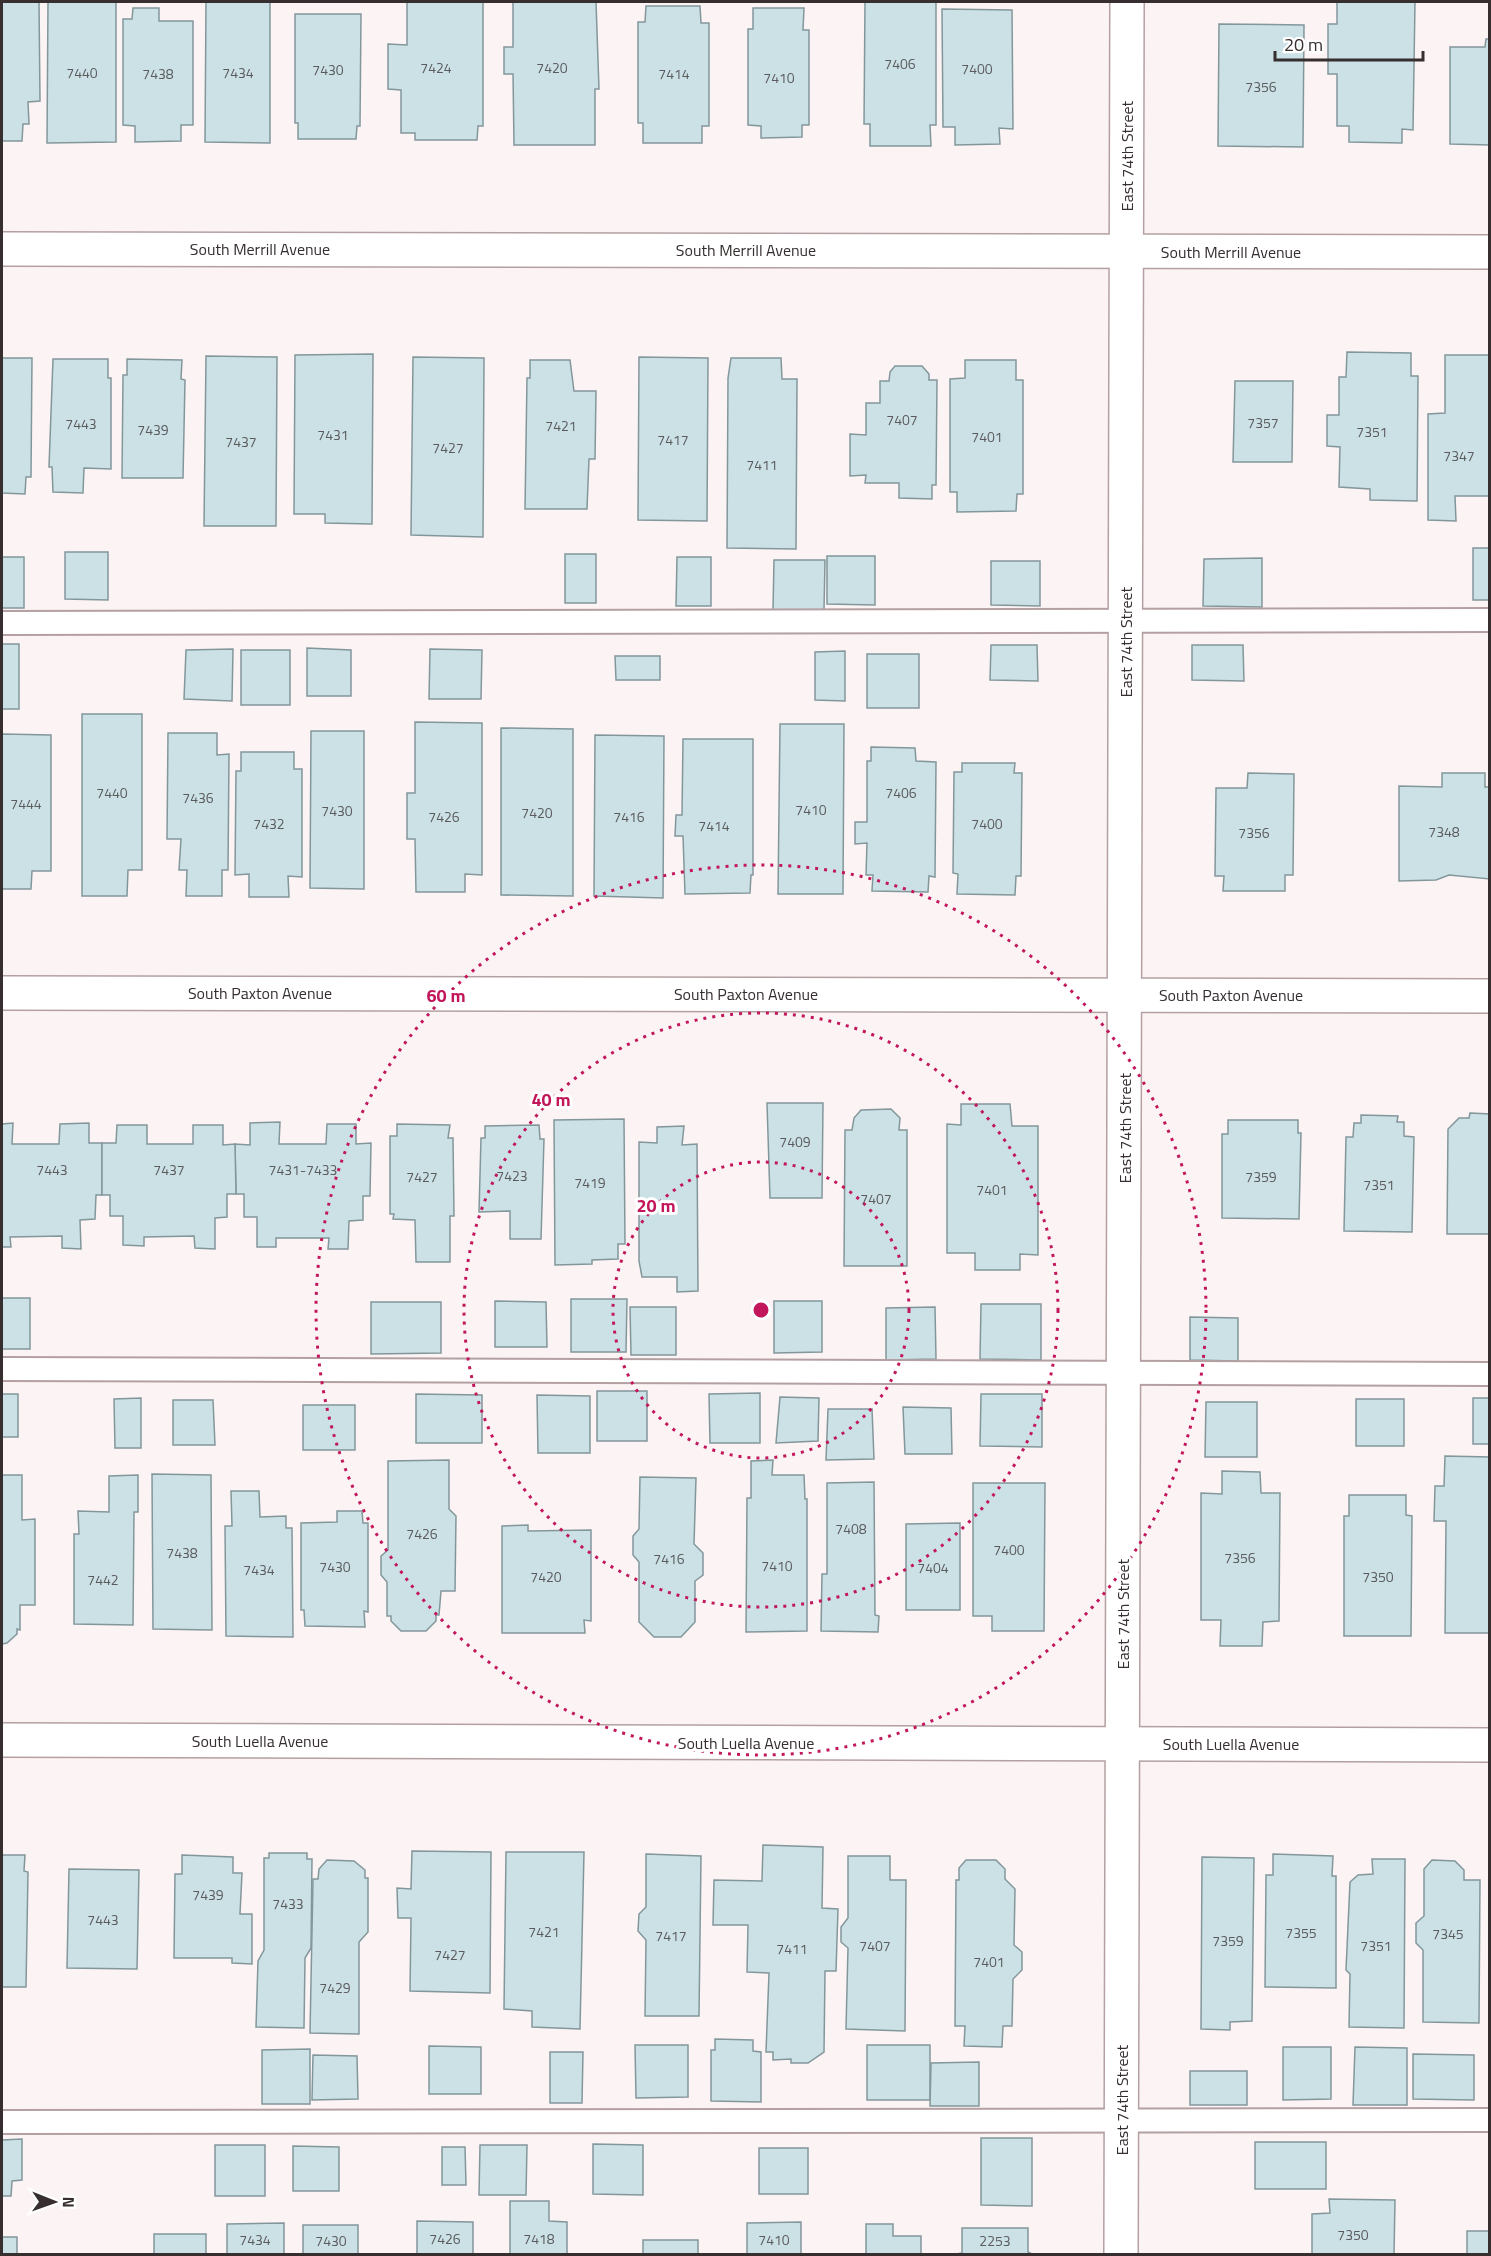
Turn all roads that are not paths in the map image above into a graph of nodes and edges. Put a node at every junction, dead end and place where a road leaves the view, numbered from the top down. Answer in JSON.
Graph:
{"nodes":[{"id":1,"x":1127,"y":2,"type":"edge"},
{"id":2,"x":2,"y":249,"type":"edge"},
{"id":3,"x":1127,"y":252,"type":"junction"},
{"id":4,"x":1490,"y":252,"type":"edge"},
{"id":5,"x":1126,"y":620,"type":"junction"},
{"id":6,"x":1490,"y":620,"type":"edge"},
{"id":7,"x":2,"y":623,"type":"edge"},
{"id":8,"x":2,"y":993,"type":"edge"},
{"id":9,"x":1124,"y":995,"type":"junction"},
{"id":10,"x":1490,"y":996,"type":"edge"},
{"id":11,"x":2,"y":1369,"type":"edge"},
{"id":12,"x":1124,"y":1373,"type":"junction"},
{"id":13,"x":1490,"y":1374,"type":"edge"},
{"id":14,"x":2,"y":1740,"type":"edge"},
{"id":15,"x":1123,"y":1744,"type":"junction"},
{"id":16,"x":1490,"y":1745,"type":"edge"},
{"id":17,"x":1122,"y":2120,"type":"junction"},
{"id":18,"x":1490,"y":2120,"type":"edge"},
{"id":19,"x":2,"y":2122,"type":"edge"},
{"id":20,"x":1122,"y":2254,"type":"edge"}],
"edges":[{"from":1,"to":3,"type":"street","name":"East 74th Street"},
{"from":2,"to":3,"type":"street","name":"South Merrill Avenue"},
{"from":3,"to":4,"type":"street","name":"South Merrill Avenue"},
{"from":3,"to":5,"type":"street","name":"East 74th Street"},
{"from":5,"to":6,"type":"lane"},
{"from":5,"to":7,"type":"lane"},
{"from":5,"to":9,"type":"street","name":"East 74th Street"},
{"from":8,"to":9,"type":"street","name":"South Paxton Avenue"},
{"from":9,"to":10,"type":"street","name":"South Paxton Avenue"},
{"from":9,"to":12,"type":"street","name":"East 74th Street"},
{"from":11,"to":12,"type":"lane"},
{"from":12,"to":13,"type":"lane"},
{"from":12,"to":15,"type":"street","name":"East 74th Street"},
{"from":14,"to":15,"type":"street","name":"South Luella Avenue"},
{"from":15,"to":16,"type":"street","name":"South Luella Avenue"},
{"from":15,"to":17,"type":"street","name":"East 74th Street"},
{"from":17,"to":18,"type":"lane"},
{"from":17,"to":19,"type":"lane"},
{"from":17,"to":20,"type":"street","name":"East 74th Street"}]}
